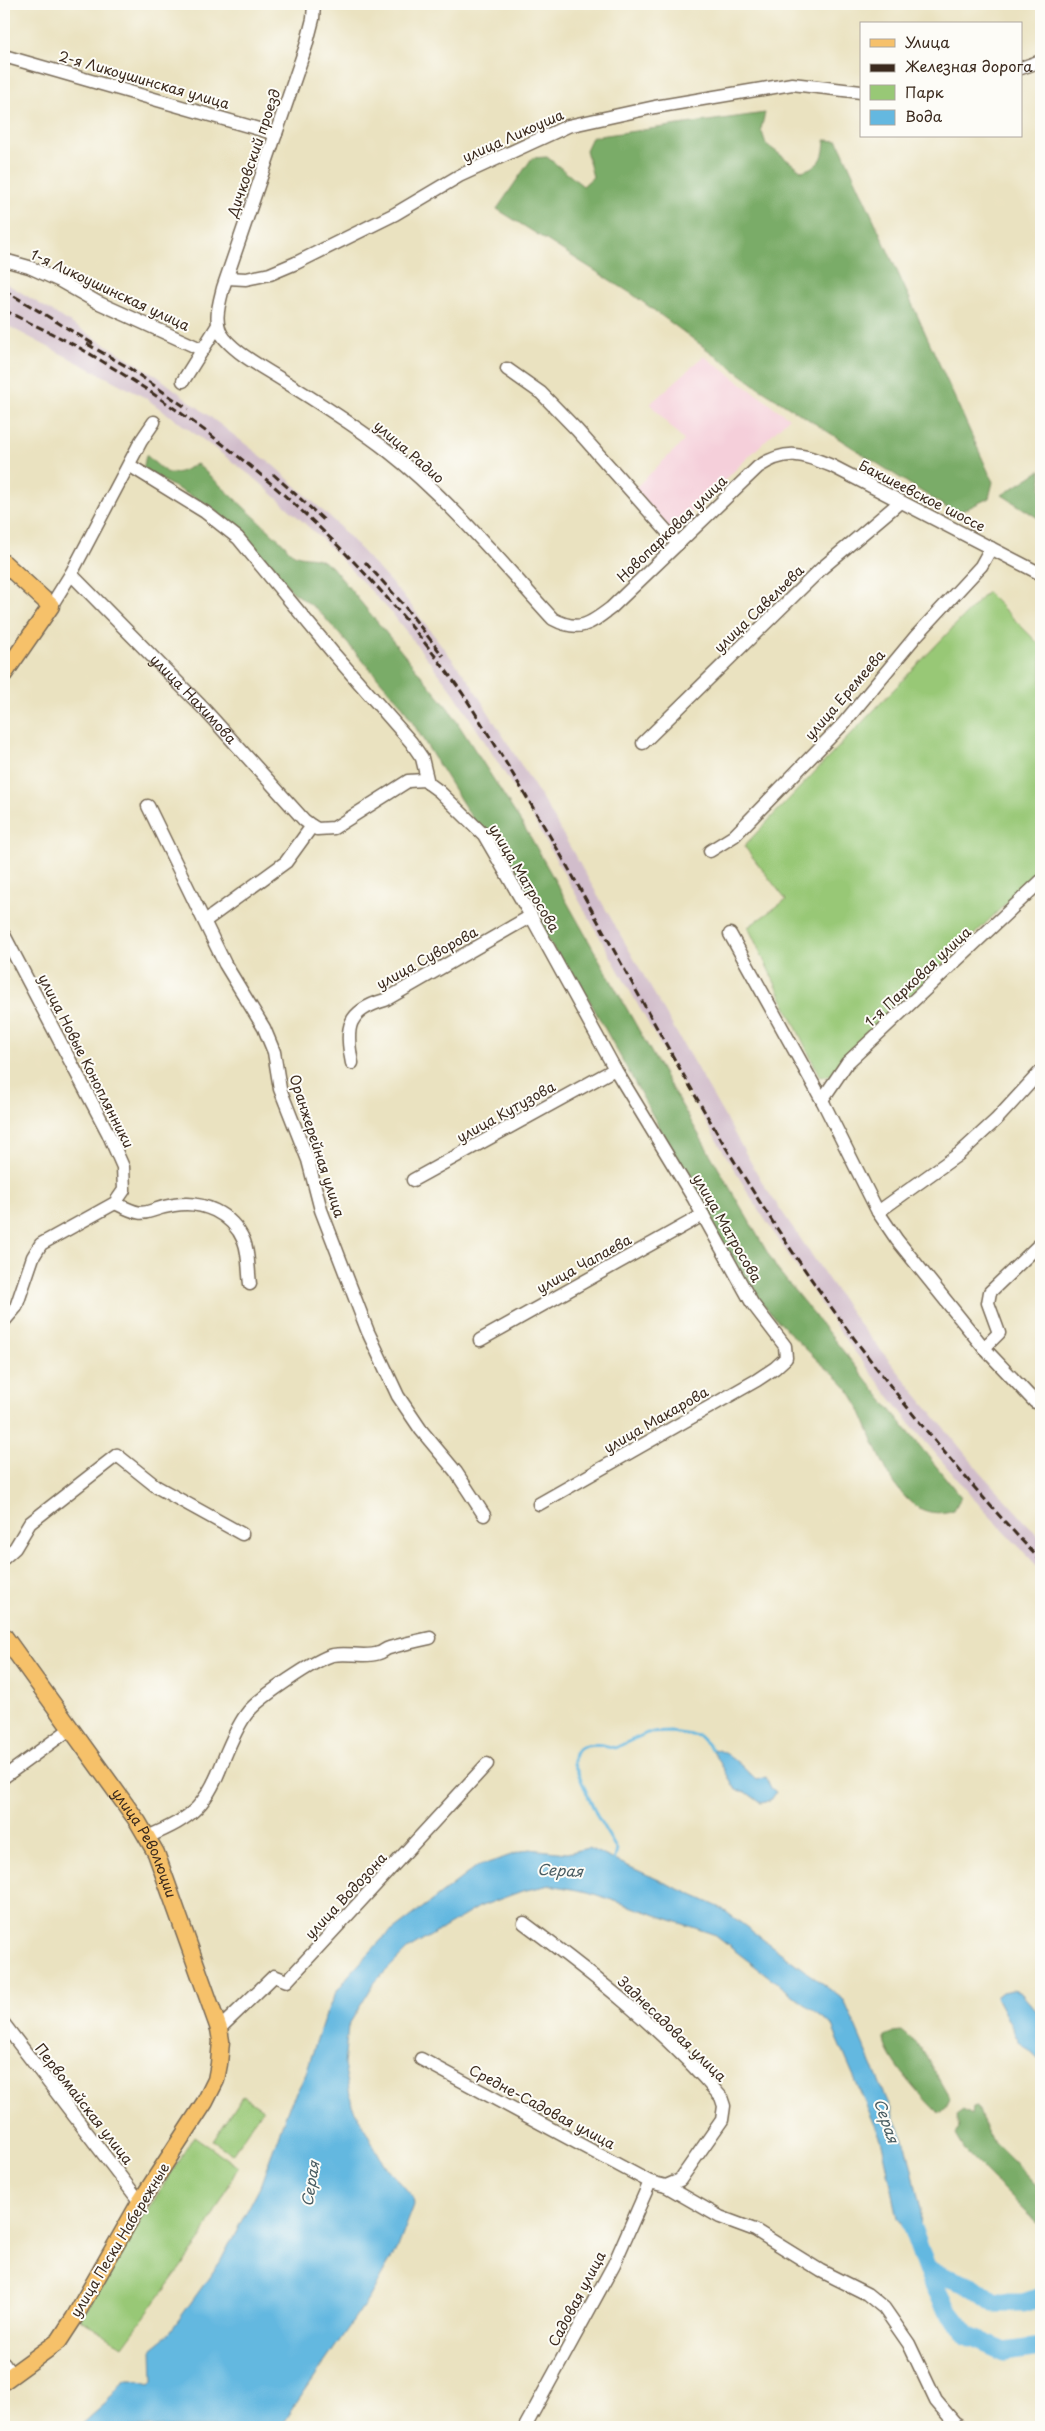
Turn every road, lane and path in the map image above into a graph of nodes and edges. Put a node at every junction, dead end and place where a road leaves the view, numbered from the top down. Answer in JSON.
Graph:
{"nodes":[{"id":1,"x":314,"y":4,"type":"edge"},
{"id":2,"x":4,"y":56,"type":"edge"},
{"id":3,"x":1041,"y":61,"type":"edge"},
{"id":4,"x":1022,"y":68,"type":"edge"},
{"id":5,"x":860,"y":92,"type":"edge"},
{"id":6,"x":276,"y":134,"type":"junction"},
{"id":7,"x":4,"y":260,"type":"edge"},
{"id":8,"x":227,"y":278,"type":"junction"},
{"id":9,"x":218,"y":325,"type":"junction"},
{"id":10,"x":203,"y":350,"type":"junction"},
{"id":11,"x":508,"y":369,"type":"dead end"},
{"id":12,"x":183,"y":381,"type":"dead end"},
{"id":13,"x":154,"y":422,"type":"dead end"},
{"id":14,"x":787,"y":453,"type":"joint"},
{"id":15,"x":129,"y":465,"type":"junction"},
{"id":16,"x":900,"y":502,"type":"junction"},
{"id":17,"x":678,"y":544,"type":"junction"},
{"id":18,"x":991,"y":548,"type":"junction"},
{"id":19,"x":4,"y":563,"type":"edge"},
{"id":20,"x":71,"y":574,"type":"junction"},
{"id":21,"x":1041,"y":574,"type":"edge"},
{"id":22,"x":51,"y":606,"type":"junction"},
{"id":23,"x":578,"y":626,"type":"joint"},
{"id":24,"x":4,"y":674,"type":"edge"},
{"id":25,"x":643,"y":743,"type":"dead end"},
{"id":26,"x":428,"y":783,"type":"junction"},
{"id":27,"x":148,"y":806,"type":"dead end"},
{"id":28,"x":312,"y":826,"type":"junction"},
{"id":29,"x":710,"y":851,"type":"dead end"},
{"id":30,"x":1041,"y":881,"type":"edge"},
{"id":31,"x":532,"y":916,"type":"junction"},
{"id":32,"x":205,"y":921,"type":"junction"},
{"id":33,"x":730,"y":934,"type":"dead end"},
{"id":34,"x":4,"y":935,"type":"edge"},
{"id":35,"x":352,"y":1063,"type":"dead end"},
{"id":36,"x":615,"y":1069,"type":"junction"},
{"id":37,"x":1041,"y":1071,"type":"edge"},
{"id":38,"x":822,"y":1100,"type":"junction"},
{"id":39,"x":413,"y":1180,"type":"dead end"},
{"id":40,"x":115,"y":1204,"type":"junction"},
{"id":41,"x":878,"y":1212,"type":"junction"},
{"id":42,"x":703,"y":1215,"type":"junction"},
{"id":43,"x":1041,"y":1243,"type":"edge"},
{"id":44,"x":250,"y":1284,"type":"dead end"},
{"id":45,"x":5,"y":1316,"type":"edge"},
{"id":46,"x":480,"y":1340,"type":"dead end"},
{"id":47,"x":984,"y":1348,"type":"junction"},
{"id":48,"x":786,"y":1358,"type":"joint"},
{"id":49,"x":1038,"y":1400,"type":"edge"},
{"id":50,"x":539,"y":1504,"type":"dead end"},
{"id":51,"x":484,"y":1515,"type":"dead end"},
{"id":52,"x":242,"y":1534,"type":"dead end"},
{"id":53,"x":4,"y":1558,"type":"edge"},
{"id":54,"x":4,"y":1636,"type":"edge"},
{"id":55,"x":430,"y":1638,"type":"dead end"},
{"id":56,"x":70,"y":1729,"type":"junction"},
{"id":57,"x":487,"y":1764,"type":"dead end"},
{"id":58,"x":4,"y":1777,"type":"edge"},
{"id":59,"x":147,"y":1837,"type":"junction"},
{"id":60,"x":524,"y":1923,"type":"dead end"},
{"id":61,"x":4,"y":2024,"type":"edge"},
{"id":62,"x":219,"y":2028,"type":"junction"},
{"id":63,"x":421,"y":2059,"type":"dead end"},
{"id":64,"x":216,"y":2080,"type":"joint"},
{"id":65,"x":650,"y":2182,"type":"junction"},
{"id":66,"x":666,"y":2186,"type":"junction"},
{"id":67,"x":140,"y":2202,"type":"junction"},
{"id":68,"x":6,"y":2373,"type":"edge"},
{"id":69,"x":525,"y":2427,"type":"edge"},
{"id":70,"x":962,"y":2427,"type":"edge"}],
"edges":[{"from":1,"to":6,"type":"street","name":"Дичковский проезд"},
{"from":2,"to":6,"type":"street","name":"2-я Ликоушинская улица"},
{"from":3,"to":4,"type":"street"},
{"from":5,"to":8,"type":"street","name":"улица Ликоуша"},
{"from":6,"to":8,"type":"street","name":"Дичковский проезд"},
{"from":7,"to":10,"type":"street","name":"1-я Ликоушинская улица"},
{"from":8,"to":9,"type":"street","name":"Дичковский проезд"},
{"from":9,"to":10,"type":"street"},
{"from":9,"to":23,"type":"street","name":"улица Радио"},
{"from":10,"to":12,"type":"street"},
{"from":11,"to":17,"type":"street"},
{"from":13,"to":15,"type":"street"},
{"from":14,"to":16,"type":"street","name":"Бакшеевское шоссе"},
{"from":14,"to":17,"type":"street","name":"Новопарковая улица"},
{"from":15,"to":20,"type":"street"},
{"from":15,"to":26,"type":"street"},
{"from":16,"to":18,"type":"street","name":"Бакшеевское шоссе"},
{"from":16,"to":25,"type":"street","name":"улица Савельева"},
{"from":17,"to":23,"type":"street","name":"Новопарковая улица"},
{"from":18,"to":21,"type":"street","name":"Бакшеевское шоссе"},
{"from":18,"to":29,"type":"street","name":"улица Еремеева"},
{"from":19,"to":22,"type":"main road"},
{"from":20,"to":22,"type":"street"},
{"from":20,"to":28,"type":"street","name":"улица Нахимова"},
{"from":22,"to":24,"type":"main road"},
{"from":26,"to":28,"type":"street"},
{"from":26,"to":31,"type":"street","name":"улица Матросова"},
{"from":27,"to":32,"type":"street","name":"Оранжерейная улица"},
{"from":28,"to":32,"type":"street"},
{"from":30,"to":38,"type":"street","name":"1-я Парковая улица"},
{"from":31,"to":35,"type":"street","name":"улица Суворова"},
{"from":31,"to":36,"type":"street","name":"улица Матросова"},
{"from":32,"to":51,"type":"street","name":"Оранжерейная улица"},
{"from":33,"to":38,"type":"street"},
{"from":34,"to":40,"type":"street","name":"улица Новые Коноплянники"},
{"from":36,"to":39,"type":"street","name":"улица Кутузова"},
{"from":36,"to":42,"type":"street","name":"улица Матросова"},
{"from":37,"to":41,"type":"street"},
{"from":38,"to":41,"type":"street"},
{"from":40,"to":44,"type":"street"},
{"from":40,"to":45,"type":"street"},
{"from":41,"to":47,"type":"street"},
{"from":42,"to":46,"type":"street","name":"улица Чапаева"},
{"from":42,"to":48,"type":"street","name":"улица Матросова"},
{"from":43,"to":47,"type":"street"},
{"from":47,"to":49,"type":"street"},
{"from":48,"to":50,"type":"street","name":"улица Макарова"},
{"from":52,"to":53,"type":"street"},
{"from":54,"to":56,"type":"main road","name":"улица Революции"},
{"from":55,"to":59,"type":"street"},
{"from":56,"to":58,"type":"street"},
{"from":56,"to":59,"type":"main road","name":"улица Революции"},
{"from":57,"to":62,"type":"street","name":"улица Водозона"},
{"from":59,"to":62,"type":"main road","name":"улица Революции"},
{"from":60,"to":66,"type":"street","name":"Заднесадовая улица"},
{"from":61,"to":67,"type":"street","name":"Первомайская улица"},
{"from":62,"to":64,"type":"main road","name":"улица Революции"},
{"from":63,"to":65,"type":"street","name":"Средне-Садовая улица"},
{"from":64,"to":67,"type":"main road","name":"улица Пески Набережные"},
{"from":65,"to":66,"type":"street"},
{"from":65,"to":69,"type":"street","name":"Садовая улица"},
{"from":66,"to":70,"type":"street"},
{"from":67,"to":68,"type":"main road","name":"улица Пески Набережные"}]}
